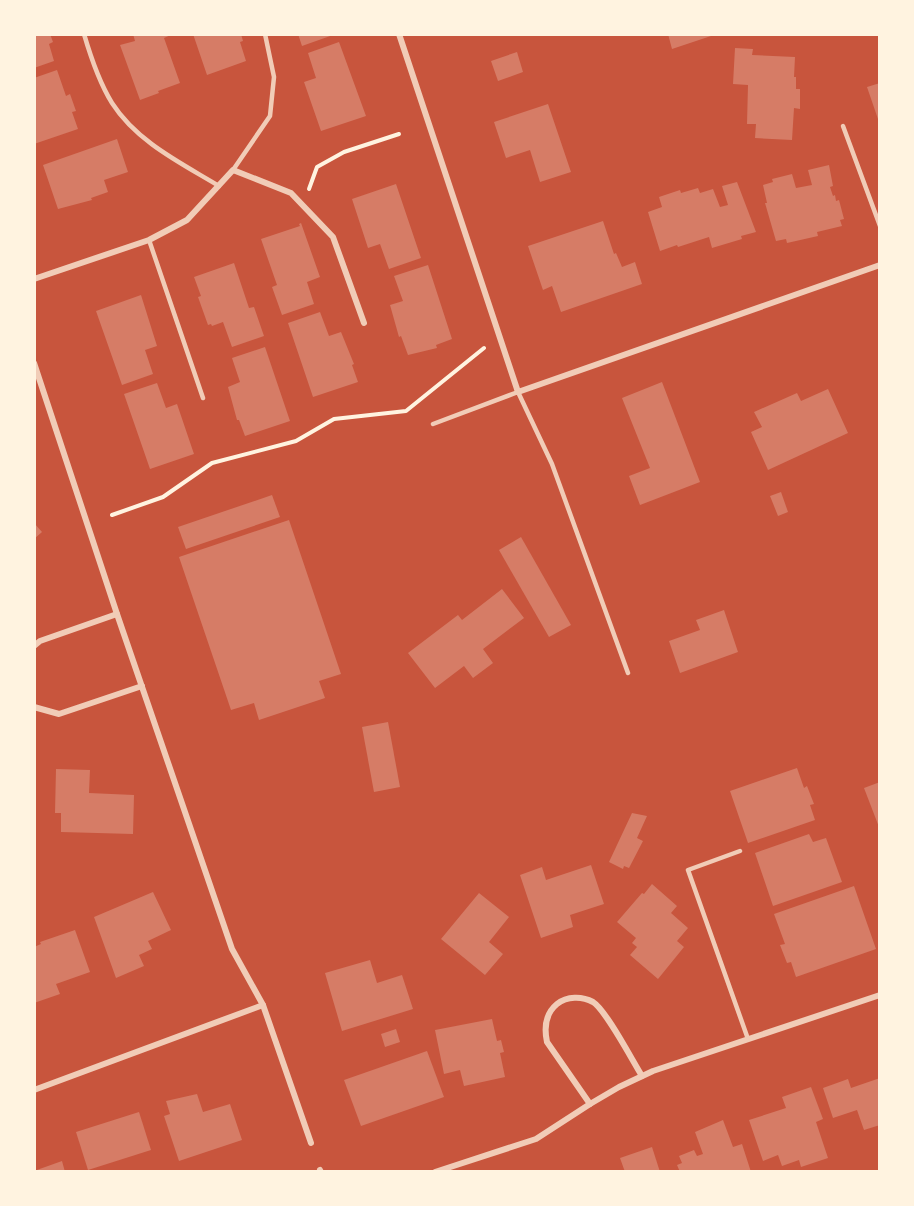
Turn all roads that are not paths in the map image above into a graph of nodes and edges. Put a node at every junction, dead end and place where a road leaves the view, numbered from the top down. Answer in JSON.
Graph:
{"nodes":[{"id":1,"x":84,"y":34,"type":"edge"},
{"id":2,"x":265,"y":34,"type":"edge"},
{"id":3,"x":399,"y":34,"type":"edge"},
{"id":4,"x":843,"y":126,"type":"dead end"},
{"id":5,"x":233,"y":170,"type":"junction"},
{"id":6,"x":219,"y":186,"type":"junction"},
{"id":7,"x":879,"y":226,"type":"edge"},
{"id":8,"x":149,"y":240,"type":"junction"},
{"id":9,"x":879,"y":265,"type":"edge"},
{"id":10,"x":34,"y":279,"type":"edge"},
{"id":11,"x":364,"y":323,"type":"dead end"},
{"id":12,"x":34,"y":363,"type":"edge"},
{"id":13,"x":518,"y":392,"type":"junction"},
{"id":14,"x":203,"y":398,"type":"dead end"},
{"id":15,"x":434,"y":424,"type":"dead end"},
{"id":16,"x":117,"y":614,"type":"junction"},
{"id":17,"x":34,"y":646,"type":"edge"},
{"id":18,"x":628,"y":673,"type":"dead end"},
{"id":19,"x":142,"y":686,"type":"junction"},
{"id":20,"x":34,"y":707,"type":"edge"},
{"id":21,"x":740,"y":851,"type":"dead end"},
{"id":22,"x":879,"y":995,"type":"edge"},
{"id":23,"x":263,"y":1005,"type":"junction"},
{"id":24,"x":748,"y":1040,"type":"junction"},
{"id":25,"x":642,"y":1076,"type":"junction"},
{"id":26,"x":34,"y":1089,"type":"edge"},
{"id":27,"x":590,"y":1104,"type":"junction"},
{"id":28,"x":311,"y":1143,"type":"dead end"},
{"id":29,"x":435,"y":1172,"type":"edge"}],
"edges":[{"from":1,"to":6,"type":"lane"},
{"from":2,"to":5,"type":"lane"},
{"from":3,"to":13,"type":"street"},
{"from":4,"to":7,"type":"lane"},
{"from":5,"to":6,"type":"street"},
{"from":5,"to":11,"type":"street"},
{"from":6,"to":8,"type":"street"},
{"from":8,"to":10,"type":"street"},
{"from":8,"to":14,"type":"lane"},
{"from":9,"to":13,"type":"street"},
{"from":12,"to":16,"type":"street"},
{"from":13,"to":15,"type":"lane"},
{"from":13,"to":18,"type":"lane"},
{"from":16,"to":17,"type":"street"},
{"from":16,"to":19,"type":"street"},
{"from":19,"to":20,"type":"street"},
{"from":19,"to":23,"type":"street"},
{"from":21,"to":24,"type":"lane"},
{"from":22,"to":24,"type":"street"},
{"from":23,"to":26,"type":"street"},
{"from":23,"to":28,"type":"street"},
{"from":24,"to":25,"type":"street"},
{"from":25,"to":27,"type":"street"},
{"from":25,"to":27,"type":"street"},
{"from":27,"to":29,"type":"street"}]}
